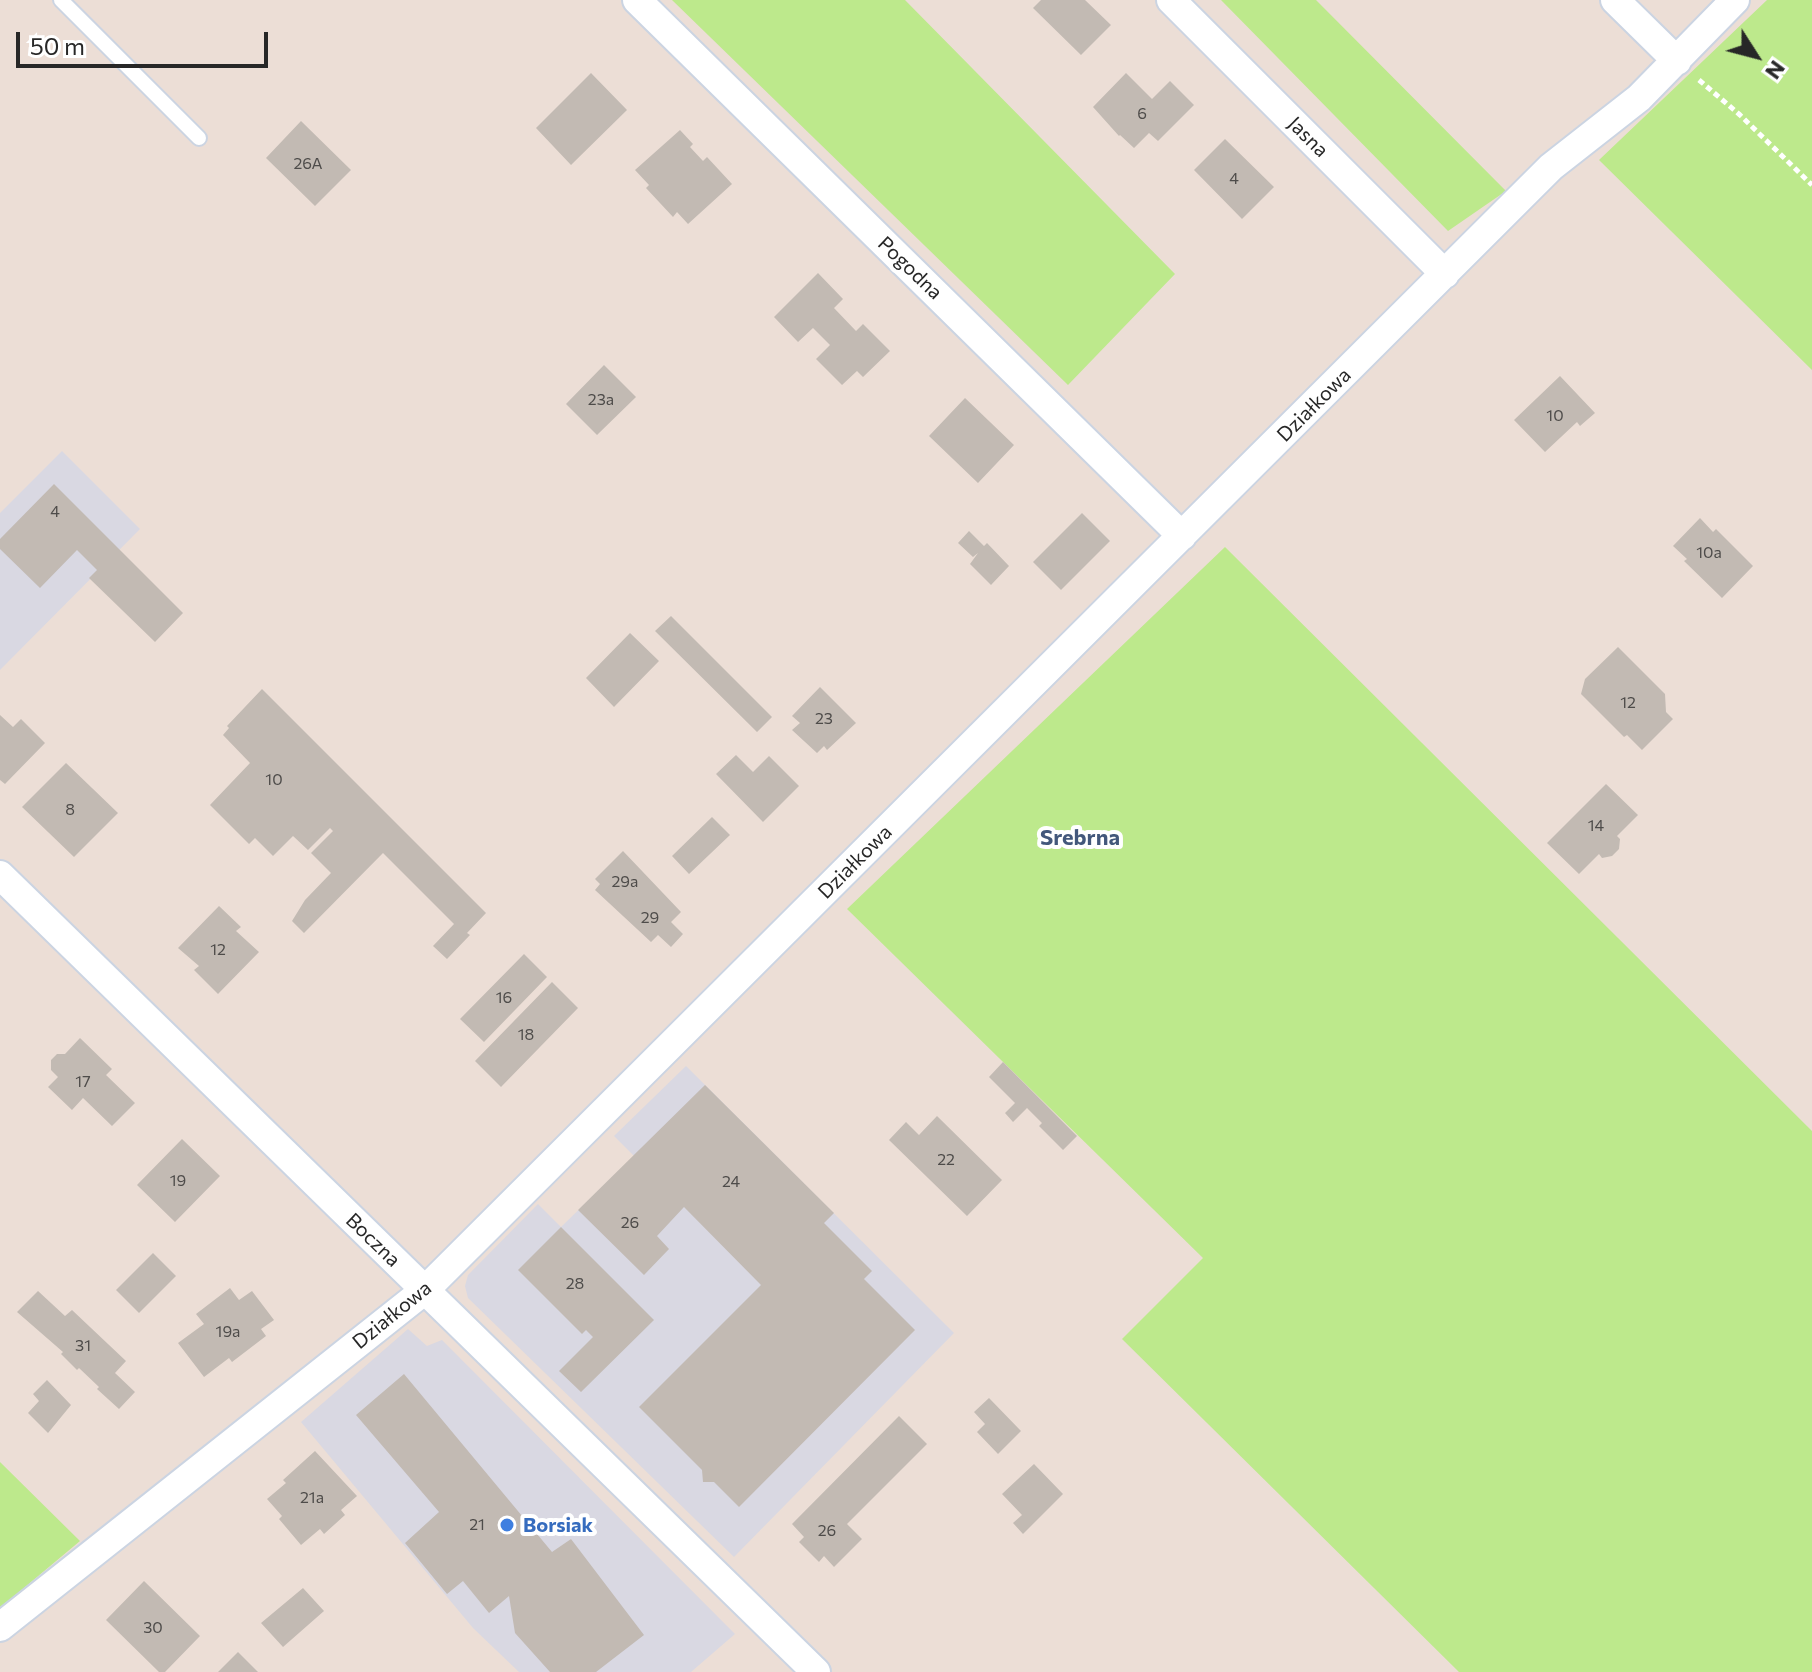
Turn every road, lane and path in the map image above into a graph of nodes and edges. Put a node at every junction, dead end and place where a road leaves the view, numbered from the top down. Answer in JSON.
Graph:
{"nodes":[{"id":1,"x":61,"y":0,"type":"edge"},
{"id":2,"x":637,"y":0,"type":"edge"},
{"id":3,"x":1171,"y":0,"type":"edge"},
{"id":4,"x":1615,"y":0,"type":"edge"},
{"id":5,"x":1735,"y":0,"type":"edge"},
{"id":6,"x":1677,"y":61,"type":"junction"},
{"id":7,"x":199,"y":138,"type":"dead end"},
{"id":8,"x":1812,"y":185,"type":"edge"},
{"id":9,"x":1445,"y":274,"type":"junction"},
{"id":10,"x":1182,"y":536,"type":"junction"},
{"id":11,"x":0,"y":875,"type":"edge"},
{"id":12,"x":425,"y":1290,"type":"junction"},
{"id":13,"x":0,"y":1627,"type":"edge"},
{"id":14,"x":816,"y":1672,"type":"edge"}],
"edges":[{"from":1,"to":7,"type":"lane"},
{"from":2,"to":10,"type":"street","name":"Pogodna"},
{"from":3,"to":9,"type":"street","name":"Jasna"},
{"from":4,"to":6,"type":"street"},
{"from":5,"to":6,"type":"street","name":"Działkowa"},
{"from":6,"to":8,"type":"path"},
{"from":6,"to":9,"type":"street","name":"Działkowa"},
{"from":9,"to":10,"type":"street","name":"Działkowa"},
{"from":10,"to":12,"type":"street","name":"Działkowa"},
{"from":11,"to":12,"type":"street","name":"Boczna"},
{"from":12,"to":13,"type":"street","name":"Działkowa"},
{"from":12,"to":14,"type":"street","name":"Boczna"}]}
